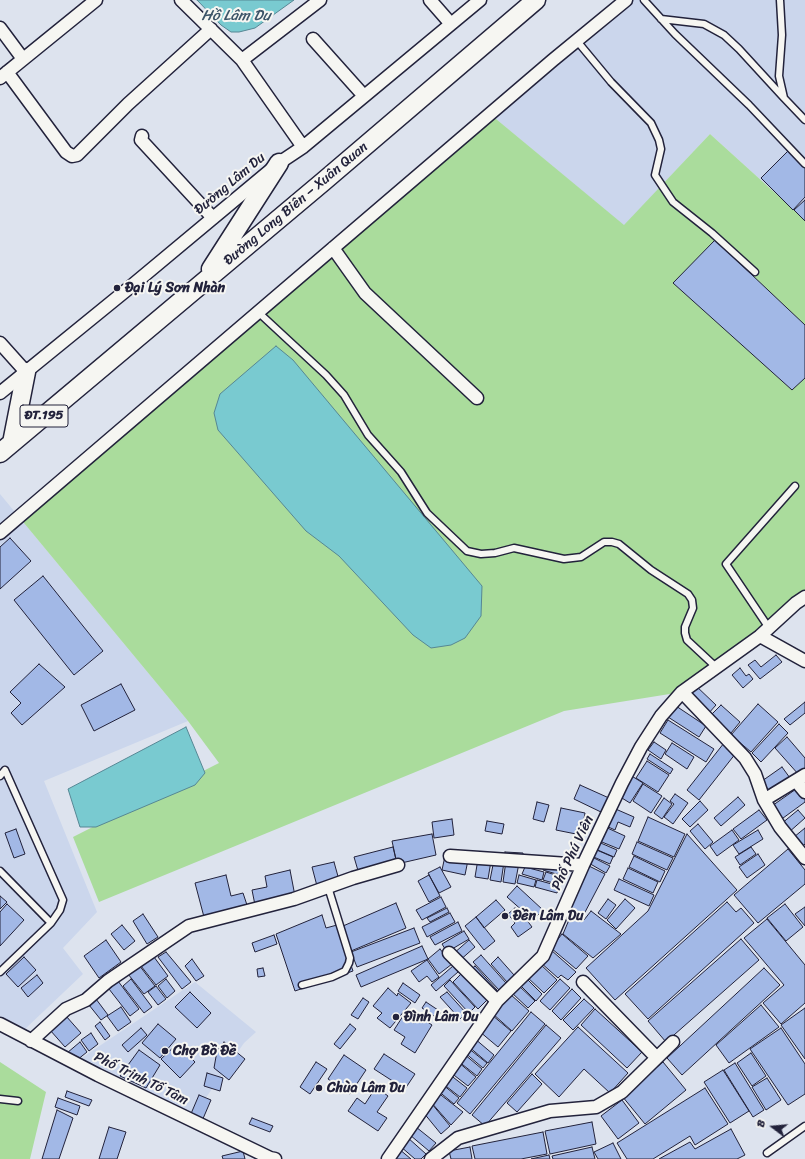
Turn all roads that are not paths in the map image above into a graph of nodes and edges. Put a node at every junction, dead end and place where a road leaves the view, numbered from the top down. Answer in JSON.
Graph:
{"nodes":[{"id":1,"x":96,"y":0,"type":"edge"},
{"id":2,"x":181,"y":0,"type":"edge"},
{"id":3,"x":320,"y":0,"type":"edge"},
{"id":4,"x":430,"y":0,"type":"edge"},
{"id":5,"x":536,"y":0,"type":"edge"},
{"id":6,"x":626,"y":0,"type":"edge"},
{"id":7,"x":644,"y":0,"type":"edge"},
{"id":8,"x":780,"y":0,"type":"edge"},
{"id":9,"x":476,"y":1,"type":"edge"},
{"id":10,"x":661,"y":19,"type":"junction"},
{"id":11,"x":451,"y":24,"type":"junction"},
{"id":12,"x":0,"y":28,"type":"edge"},
{"id":13,"x":211,"y":29,"type":"junction"},
{"id":14,"x":313,"y":39,"type":"dead end"},
{"id":15,"x":577,"y":41,"type":"junction"},
{"id":16,"x":23,"y":59,"type":"junction"},
{"id":17,"x":242,"y":60,"type":"junction"},
{"id":18,"x":3,"y":75,"type":"edge"},
{"id":19,"x":364,"y":96,"type":"junction"},
{"id":20,"x":784,"y":98,"type":"junction"},
{"id":21,"x":805,"y":120,"type":"edge"},
{"id":22,"x":142,"y":136,"type":"dead end"},
{"id":23,"x":303,"y":147,"type":"junction"},
{"id":24,"x":279,"y":163,"type":"junction"},
{"id":25,"x":805,"y":164,"type":"edge"},
{"id":26,"x":213,"y":218,"type":"junction"},
{"id":27,"x":333,"y":248,"type":"junction"},
{"id":28,"x":755,"y":272,"type":"dead end"},
{"id":29,"x":202,"y":284,"type":"junction"},
{"id":30,"x":258,"y":312,"type":"junction"},
{"id":31,"x":0,"y":344,"type":"edge"},
{"id":32,"x":26,"y":372,"type":"junction"},
{"id":33,"x":0,"y":393,"type":"edge"},
{"id":34,"x":477,"y":398,"type":"dead end"},
{"id":35,"x":6,"y":448,"type":"edge"},
{"id":36,"x":794,"y":486,"type":"dead end"},
{"id":37,"x":0,"y":533,"type":"edge"},
{"id":38,"x":805,"y":598,"type":"edge"},
{"id":39,"x":765,"y":632,"type":"junction"},
{"id":40,"x":805,"y":661,"type":"edge"},
{"id":41,"x":716,"y":667,"type":"junction"},
{"id":42,"x":682,"y":692,"type":"junction"},
{"id":43,"x":0,"y":776,"type":"edge"},
{"id":44,"x":801,"y":778,"type":"edge"},
{"id":45,"x":805,"y":792,"type":"edge"},
{"id":46,"x":764,"y":800,"type":"junction"},
{"id":47,"x":450,"y":856,"type":"dead end"},
{"id":48,"x":805,"y":858,"type":"edge"},
{"id":49,"x":398,"y":865,"type":"dead end"},
{"id":50,"x":583,"y":865,"type":"junction"},
{"id":51,"x":0,"y":871,"type":"edge"},
{"id":52,"x":328,"y":887,"type":"junction"},
{"id":53,"x":51,"y":923,"type":"junction"},
{"id":54,"x":449,"y":953,"type":"dead end"},
{"id":55,"x":0,"y":972,"type":"edge"},
{"id":56,"x":583,"y":982,"type":"dead end"},
{"id":57,"x":302,"y":985,"type":"dead end"},
{"id":58,"x":497,"y":1002,"type":"junction"},
{"id":59,"x":0,"y":1024,"type":"edge"},
{"id":60,"x":31,"y":1040,"type":"junction"},
{"id":61,"x":673,"y":1042,"type":"dead end"},
{"id":62,"x":656,"y":1057,"type":"junction"},
{"id":63,"x":0,"y":1099,"type":"edge"},
{"id":64,"x":18,"y":1101,"type":"dead end"},
{"id":65,"x":805,"y":1126,"type":"edge"},
{"id":66,"x":767,"y":1152,"type":"dead end"},
{"id":67,"x":272,"y":1159,"type":"edge"},
{"id":68,"x":388,"y":1159,"type":"edge"},
{"id":69,"x":431,"y":1159,"type":"edge"}],
"edges":[{"from":1,"to":16,"type":"street"},
{"from":2,"to":13,"type":"street"},
{"from":3,"to":17,"type":"street"},
{"from":4,"to":11,"type":"street"},
{"from":5,"to":29,"type":"main road","name":"Đường Long Biên – Xuân Quan"},
{"from":6,"to":15,"type":"street"},
{"from":7,"to":10,"type":"lane"},
{"from":8,"to":20,"type":"lane"},
{"from":9,"to":11,"type":"street","name":"Đường Lâm Du"},
{"from":10,"to":20,"type":"lane"},
{"from":10,"to":25,"type":"lane"},
{"from":11,"to":19,"type":"street","name":"Đường Lâm Du"},
{"from":12,"to":16,"type":"street"},
{"from":13,"to":17,"type":"street"},
{"from":13,"to":18,"type":"street"},
{"from":14,"to":19,"type":"street"},
{"from":15,"to":27,"type":"street"},
{"from":15,"to":28,"type":"lane"},
{"from":16,"to":18,"type":"street"},
{"from":17,"to":23,"type":"street"},
{"from":19,"to":23,"type":"street","name":"Đường Lâm Du"},
{"from":20,"to":21,"type":"lane"},
{"from":22,"to":26,"type":"street"},
{"from":23,"to":24,"type":"street","name":"Đường Lâm Du"},
{"from":24,"to":26,"type":"street","name":"Đường Lâm Du"},
{"from":24,"to":29,"type":"main road"},
{"from":26,"to":32,"type":"street","name":"Đường Lâm Du"},
{"from":27,"to":30,"type":"street"},
{"from":27,"to":34,"type":"street"},
{"from":29,"to":35,"type":"main road","name":"Đường Long Biên – Xuân Quan","number":"ĐT.195"},
{"from":30,"to":37,"type":"street"},
{"from":30,"to":41,"type":"lane"},
{"from":31,"to":32,"type":"street"},
{"from":32,"to":33,"type":"street","name":"Đường Lâm Du"},
{"from":32,"to":35,"type":"main road"},
{"from":36,"to":39,"type":"lane"},
{"from":38,"to":39,"type":"street","name":"Phố Phú Viên"},
{"from":39,"to":40,"type":"street"},
{"from":39,"to":41,"type":"street","name":"Phố Phú Viên"},
{"from":41,"to":42,"type":"street","name":"Phố Phú Viên"},
{"from":42,"to":46,"type":"street"},
{"from":42,"to":50,"type":"street","name":"Phố Phú Viên"},
{"from":43,"to":53,"type":"lane"},
{"from":44,"to":45,"type":"street"},
{"from":44,"to":46,"type":"street"},
{"from":46,"to":48,"type":"street"},
{"from":47,"to":50,"type":"street"},
{"from":49,"to":52,"type":"street"},
{"from":50,"to":58,"type":"street","name":"Phố Phú Viên"},
{"from":51,"to":53,"type":"lane"},
{"from":52,"to":57,"type":"lane"},
{"from":52,"to":60,"type":"street"},
{"from":53,"to":55,"type":"lane"},
{"from":54,"to":58,"type":"street"},
{"from":56,"to":62,"type":"street"},
{"from":58,"to":68,"type":"street","name":"Phố Phú Viên"},
{"from":59,"to":60,"type":"street","name":"Phố Trịnh Tố Tâm"},
{"from":60,"to":67,"type":"street","name":"Phố Trịnh Tố Tâm"},
{"from":61,"to":62,"type":"street"},
{"from":62,"to":69,"type":"street"},
{"from":63,"to":64,"type":"lane"},
{"from":65,"to":66,"type":"lane"}]}
